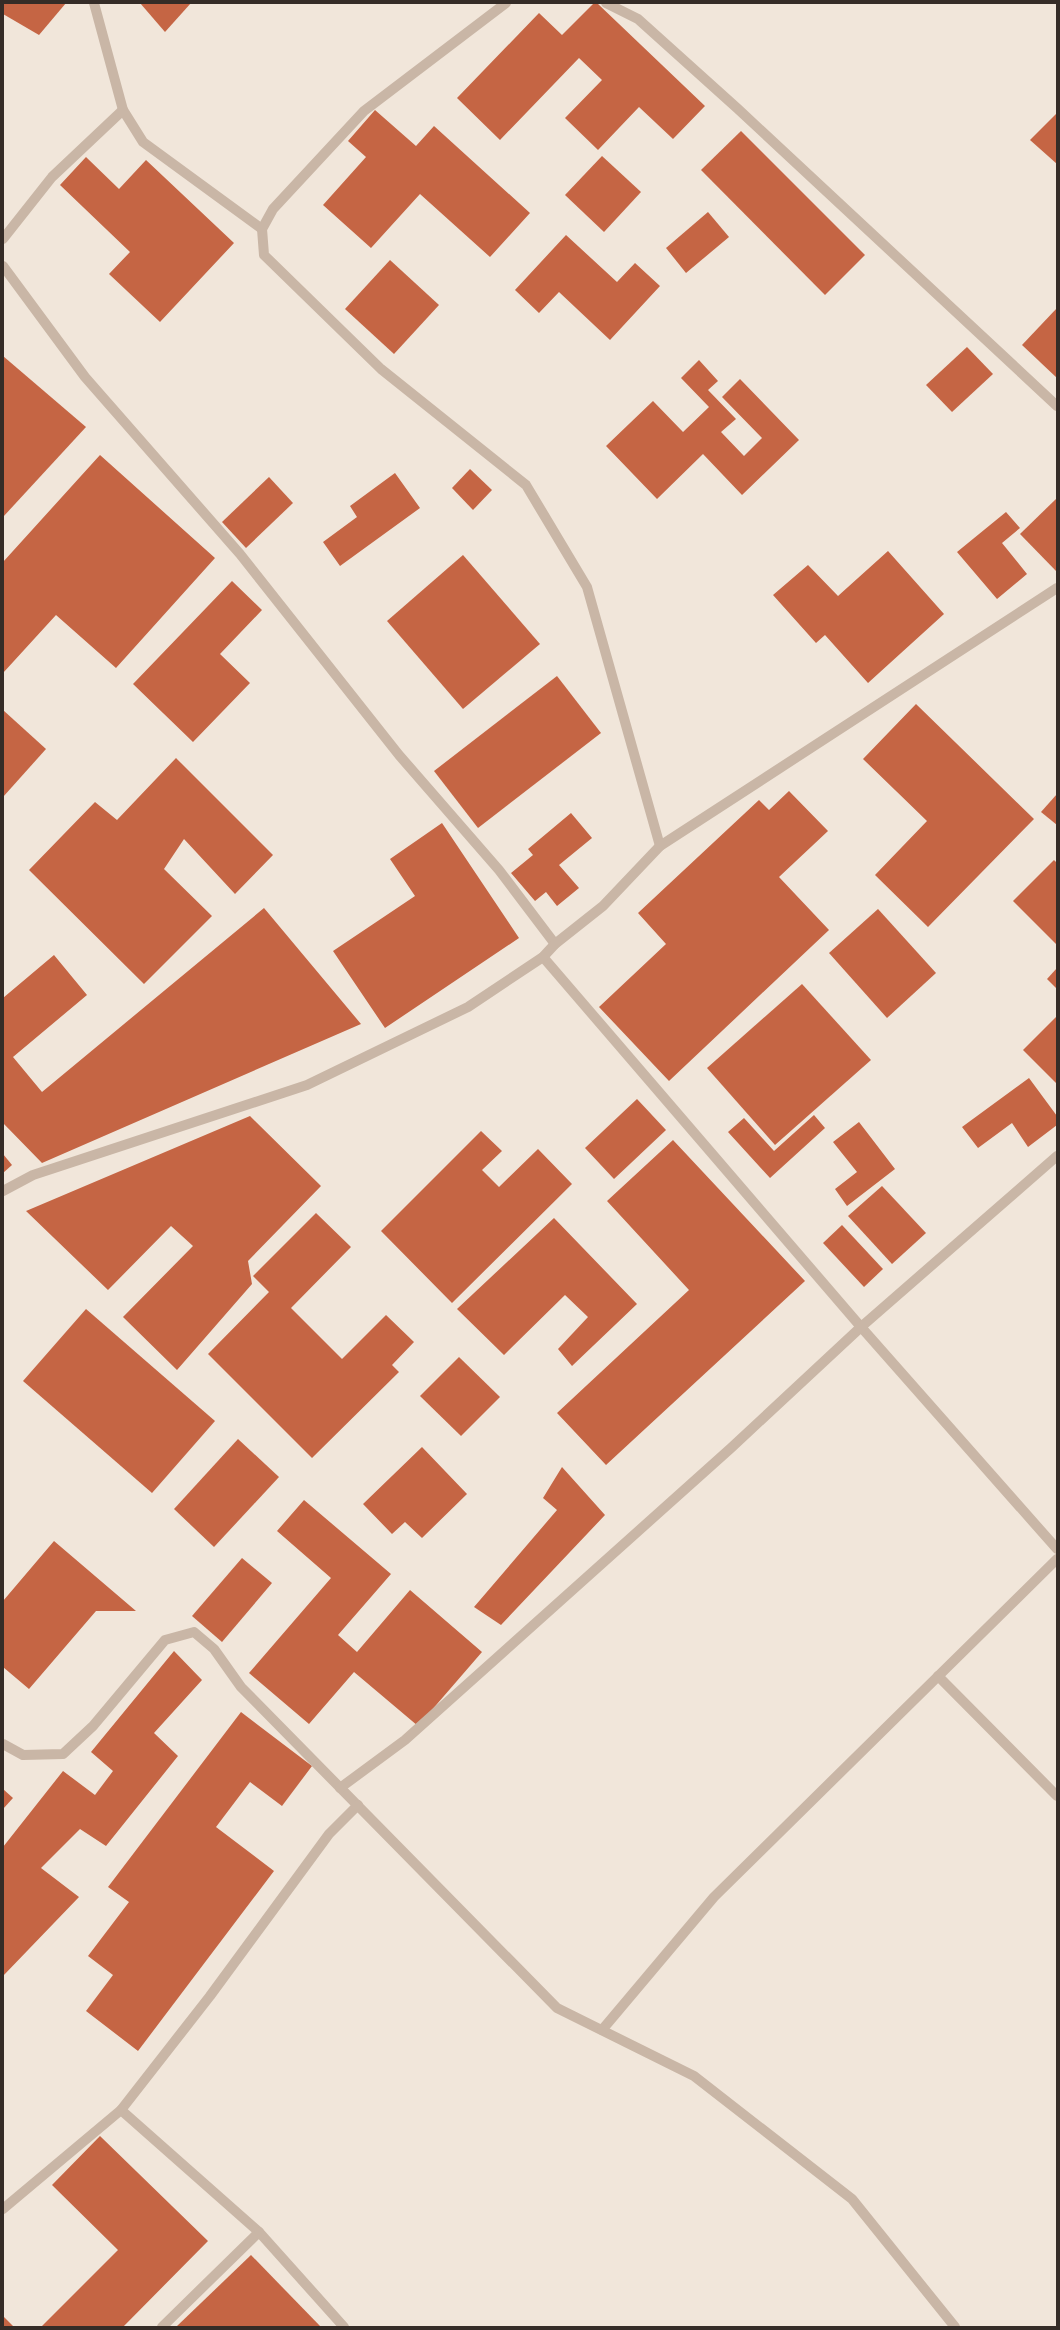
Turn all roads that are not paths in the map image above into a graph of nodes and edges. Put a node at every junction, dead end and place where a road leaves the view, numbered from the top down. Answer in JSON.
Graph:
{"nodes":[{"id":1,"x":94,"y":3,"type":"edge"},
{"id":2,"x":506,"y":3,"type":"edge"},
{"id":3,"x":606,"y":3,"type":"edge"},
{"id":4,"x":123,"y":110,"type":"junction"},
{"id":5,"x":262,"y":229,"type":"junction"},
{"id":6,"x":3,"y":238,"type":"edge"},
{"id":7,"x":3,"y":266,"type":"edge"},
{"id":8,"x":1057,"y":406,"type":"edge"},
{"id":9,"x":1057,"y":588,"type":"edge"},
{"id":10,"x":660,"y":846,"type":"junction"},
{"id":11,"x":555,"y":944,"type":"junction"},
{"id":12,"x":543,"y":957,"type":"junction"},
{"id":13,"x":1057,"y":1156,"type":"edge"},
{"id":14,"x":3,"y":1191,"type":"edge"},
{"id":15,"x":861,"y":1326,"type":"junction"},
{"id":16,"x":1057,"y":1549,"type":"edge"},
{"id":17,"x":1057,"y":1559,"type":"edge"},
{"id":18,"x":938,"y":1676,"type":"junction"},
{"id":19,"x":3,"y":1744,"type":"edge"},
{"id":20,"x":340,"y":1788,"type":"junction"},
{"id":21,"x":1057,"y":1796,"type":"edge"},
{"id":22,"x":358,"y":1805,"type":"junction"},
{"id":23,"x":602,"y":2030,"type":"junction"},
{"id":24,"x":122,"y":2110,"type":"junction"},
{"id":25,"x":3,"y":2209,"type":"edge"},
{"id":26,"x":258,"y":2232,"type":"junction"},
{"id":27,"x":162,"y":2327,"type":"edge"},
{"id":28,"x":344,"y":2327,"type":"edge"},
{"id":29,"x":955,"y":2327,"type":"edge"}],
"edges":[{"from":1,"to":4,"type":"street"},
{"from":2,"to":5,"type":"street"},
{"from":3,"to":8,"type":"street"},
{"from":4,"to":5,"type":"street"},
{"from":4,"to":6,"type":"street"},
{"from":5,"to":10,"type":"street"},
{"from":7,"to":11,"type":"street"},
{"from":9,"to":10,"type":"street"},
{"from":10,"to":11,"type":"street"},
{"from":11,"to":12,"type":"street"},
{"from":12,"to":14,"type":"street"},
{"from":12,"to":15,"type":"street"},
{"from":13,"to":15,"type":"street"},
{"from":15,"to":16,"type":"street"},
{"from":15,"to":20,"type":"street"},
{"from":17,"to":18,"type":"street"},
{"from":18,"to":21,"type":"street"},
{"from":18,"to":23,"type":"street"},
{"from":19,"to":20,"type":"street"},
{"from":20,"to":22,"type":"street"},
{"from":22,"to":23,"type":"street"},
{"from":22,"to":24,"type":"street"},
{"from":23,"to":29,"type":"street"},
{"from":24,"to":25,"type":"street"},
{"from":24,"to":26,"type":"street"},
{"from":26,"to":27,"type":"street"},
{"from":26,"to":28,"type":"street"}]}
